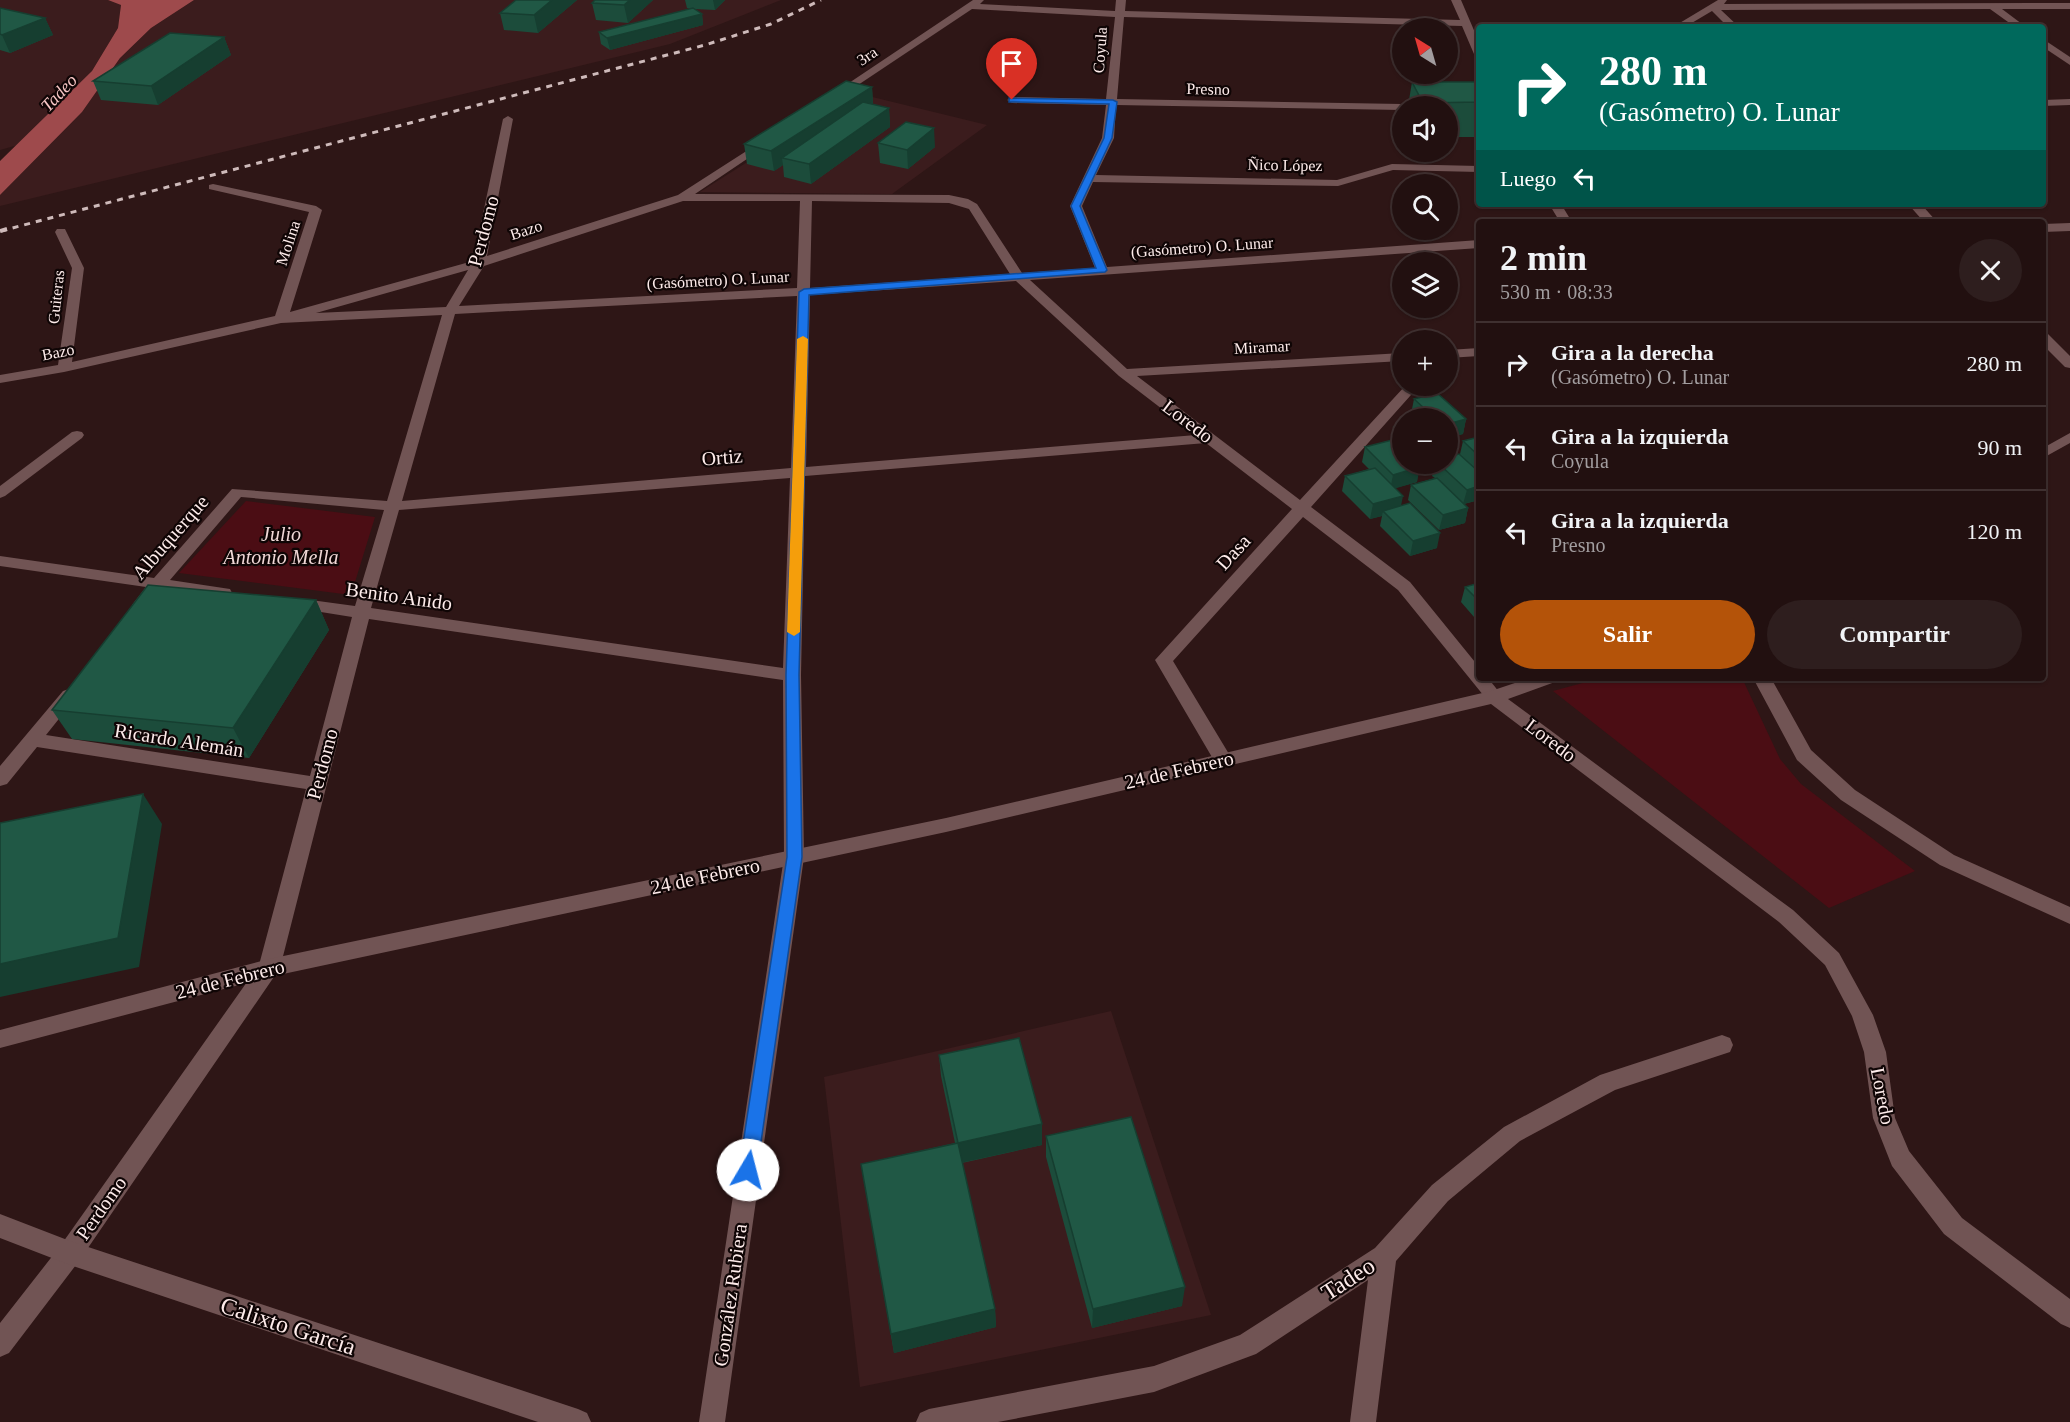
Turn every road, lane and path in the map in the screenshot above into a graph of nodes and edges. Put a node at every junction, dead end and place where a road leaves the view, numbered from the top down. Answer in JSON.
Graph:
{"nodes":[{"id":1,"x":1121,"y":0,"type":"edge"},
{"id":2,"x":1456,"y":0,"type":"edge"},
{"id":3,"x":1725,"y":0,"type":"edge"},
{"id":4,"x":974,"y":3,"type":"edge"},
{"id":5,"x":2070,"y":6,"type":"edge"},
{"id":6,"x":1713,"y":7,"type":"junction"},
{"id":7,"x":1994,"y":8,"type":"junction"},
{"id":8,"x":1119,"y":14,"type":"junction"},
{"id":9,"x":1467,"y":23,"type":"junction"},
{"id":10,"x":1683,"y":24,"type":"edge"},
{"id":11,"x":1731,"y":24,"type":"edge"},
{"id":12,"x":2017,"y":24,"type":"edge"},
{"id":13,"x":2046,"y":44,"type":"edge"},
{"id":14,"x":1476,"y":46,"type":"edge"},
{"id":15,"x":2070,"y":62,"type":"edge"},
{"id":16,"x":1012,"y":100,"type":"dead end"},
{"id":17,"x":1113,"y":102,"type":"junction"},
{"id":18,"x":2070,"y":102,"type":"edge"},
{"id":19,"x":2046,"y":103,"type":"edge"},
{"id":20,"x":821,"y":105,"type":"edge"},
{"id":21,"x":1392,"y":107,"type":"edge"},
{"id":22,"x":508,"y":119,"type":"dead end"},
{"id":23,"x":771,"y":138,"type":"edge"},
{"id":24,"x":1476,"y":169,"type":"edge"},
{"id":25,"x":1089,"y":178,"type":"junction"},
{"id":26,"x":213,"y":187,"type":"dead end"},
{"id":27,"x":682,"y":197,"type":"junction"},
{"id":28,"x":806,"y":199,"type":"junction"},
{"id":29,"x":964,"y":202,"type":"joint"},
{"id":30,"x":1917,"y":207,"type":"edge"},
{"id":31,"x":1928,"y":219,"type":"edge"},
{"id":32,"x":2070,"y":227,"type":"edge"},
{"id":33,"x":2046,"y":228,"type":"edge"},
{"id":34,"x":61,"y":232,"type":"dead end"},
{"id":35,"x":1476,"y":244,"type":"edge"},
{"id":36,"x":479,"y":263,"type":"junction"},
{"id":37,"x":1102,"y":270,"type":"junction"},
{"id":38,"x":1019,"y":277,"type":"junction"},
{"id":39,"x":804,"y":292,"type":"junction"},
{"id":40,"x":450,"y":310,"type":"junction"},
{"id":41,"x":281,"y":319,"type":"junction"},
{"id":42,"x":2046,"y":340,"type":"edge"},
{"id":43,"x":1476,"y":352,"type":"edge"},
{"id":44,"x":1458,"y":353,"type":"edge"},
{"id":45,"x":1392,"y":358,"type":"edge"},
{"id":46,"x":2070,"y":364,"type":"edge"},
{"id":47,"x":64,"y":368,"type":"junction"},
{"id":48,"x":1124,"y":373,"type":"junction"},
{"id":49,"x":0,"y":379,"type":"edge"},
{"id":50,"x":1403,"y":396,"type":"edge"},
{"id":51,"x":77,"y":435,"type":"dead end"},
{"id":52,"x":2070,"y":437,"type":"edge"},
{"id":53,"x":1209,"y":438,"type":"junction"},
{"id":54,"x":2046,"y":452,"type":"edge"},
{"id":55,"x":799,"y":472,"type":"junction"},
{"id":56,"x":237,"y":492,"type":"joint"},
{"id":57,"x":0,"y":493,"type":"edge"},
{"id":58,"x":393,"y":506,"type":"junction"},
{"id":59,"x":1302,"y":508,"type":"junction"},
{"id":60,"x":0,"y":561,"type":"edge"},
{"id":61,"x":156,"y":583,"type":"junction"},
{"id":62,"x":236,"y":594,"type":"edge"},
{"id":63,"x":282,"y":601,"type":"edge"},
{"id":64,"x":362,"y":612,"type":"junction"},
{"id":65,"x":128,"y":620,"type":"edge"},
{"id":66,"x":792,"y":675,"type":"junction"},
{"id":67,"x":1476,"y":675,"type":"edge"},
{"id":68,"x":1481,"y":681,"type":"edge"},
{"id":69,"x":1540,"y":681,"type":"edge"},
{"id":70,"x":1764,"y":681,"type":"edge"},
{"id":71,"x":77,"y":685,"type":"edge"},
{"id":72,"x":1494,"y":697,"type":"junction"},
{"id":73,"x":34,"y":740,"type":"junction"},
{"id":74,"x":1224,"y":759,"type":"junction"},
{"id":75,"x":0,"y":779,"type":"edge"},
{"id":76,"x":317,"y":784,"type":"junction"},
{"id":77,"x":794,"y":857,"type":"junction"},
{"id":78,"x":2070,"y":916,"type":"edge"},
{"id":79,"x":269,"y":968,"type":"junction"},
{"id":80,"x":0,"y":1039,"type":"edge"},
{"id":81,"x":1722,"y":1046,"type":"dead end"},
{"id":82,"x":0,"y":1226,"type":"edge"},
{"id":83,"x":70,"y":1253,"type":"junction"},
{"id":84,"x":1384,"y":1256,"type":"junction"},
{"id":85,"x":2070,"y":1315,"type":"edge"},
{"id":86,"x":0,"y":1344,"type":"edge"},
{"id":87,"x":578,"y":1422,"type":"edge"},
{"id":88,"x":712,"y":1422,"type":"edge"},
{"id":89,"x":929,"y":1422,"type":"edge"},
{"id":90,"x":1363,"y":1422,"type":"edge"}],
"edges":[{"from":1,"to":8,"type":"street","name":"Coyula"},
{"from":2,"to":9,"type":"street"},
{"from":3,"to":6,"type":"street"},
{"from":4,"to":8,"type":"street"},
{"from":4,"to":20,"type":"street","name":"3ra"},
{"from":5,"to":7,"type":"street"},
{"from":6,"to":7,"type":"street"},
{"from":6,"to":10,"type":"street"},
{"from":6,"to":11,"type":"street"},
{"from":7,"to":12,"type":"street"},
{"from":8,"to":9,"type":"street"},
{"from":8,"to":17,"type":"street","name":"Coyula"},
{"from":9,"to":14,"type":"street"},
{"from":13,"to":15,"type":"street"},
{"from":16,"to":17,"type":"street","name":"Presno"},
{"from":17,"to":21,"type":"street","name":"Presno"},
{"from":17,"to":25,"type":"street","name":"Coyula"},
{"from":18,"to":19,"type":"street"},
{"from":22,"to":36,"type":"street","name":"Perdomo"},
{"from":23,"to":27,"type":"street"},
{"from":24,"to":25,"type":"street","name":"Ñico López"},
{"from":25,"to":37,"type":"street","name":"Coyula"},
{"from":26,"to":41,"type":"street","name":"Molina"},
{"from":27,"to":28,"type":"street","name":"Bazo"},
{"from":27,"to":36,"type":"street","name":"Bazo"},
{"from":28,"to":29,"type":"street","name":"Bazo"},
{"from":28,"to":39,"type":"street","name":"González Rubiera"},
{"from":29,"to":38,"type":"street","name":"Loredo"},
{"from":30,"to":31,"type":"street"},
{"from":32,"to":33,"type":"street"},
{"from":34,"to":47,"type":"street","name":"Guiteras"},
{"from":35,"to":37,"type":"street","name":"(Gasómetro) O. Lunar"},
{"from":36,"to":40,"type":"street","name":"Perdomo"},
{"from":36,"to":41,"type":"street","name":"Bazo"},
{"from":37,"to":38,"type":"street","name":"(Gasómetro) O. Lunar"},
{"from":38,"to":39,"type":"street","name":"(Gasómetro) O. Lunar"},
{"from":38,"to":48,"type":"street","name":"Loredo"},
{"from":39,"to":40,"type":"street","name":"(Gasómetro) O. Lunar"},
{"from":39,"to":55,"type":"street","name":"González Rubiera"},
{"from":40,"to":41,"type":"street","name":"(Gasómetro) O. Lunar"},
{"from":40,"to":58,"type":"street","name":"Perdomo"},
{"from":41,"to":47,"type":"street","name":"Bazo"},
{"from":42,"to":46,"type":"street"},
{"from":43,"to":44,"type":"street"},
{"from":45,"to":48,"type":"street","name":"Miramar"},
{"from":47,"to":49,"type":"street","name":"Bazo"},
{"from":48,"to":53,"type":"street","name":"Loredo"},
{"from":50,"to":59,"type":"street","name":"Dasa"},
{"from":51,"to":57,"type":"street"},
{"from":52,"to":54,"type":"street"},
{"from":53,"to":55,"type":"street","name":"Ortiz"},
{"from":53,"to":59,"type":"street","name":"Loredo"},
{"from":55,"to":58,"type":"street","name":"Ortiz"},
{"from":55,"to":66,"type":"street","name":"González Rubiera"},
{"from":56,"to":58,"type":"street","name":"Ortiz"},
{"from":56,"to":61,"type":"street","name":"Albuquerque"},
{"from":58,"to":64,"type":"street","name":"Perdomo"},
{"from":59,"to":67,"type":"street","name":"Loredo"},
{"from":59,"to":74,"type":"street","name":"Dasa"},
{"from":60,"to":61,"type":"street"},
{"from":61,"to":62,"type":"street"},
{"from":61,"to":65,"type":"street","name":"Albuquerque"},
{"from":63,"to":64,"type":"street","name":"Benito Anido"},
{"from":64,"to":66,"type":"street","name":"Benito Anido"},
{"from":64,"to":76,"type":"street","name":"Perdomo"},
{"from":66,"to":77,"type":"street","name":"González Rubiera"},
{"from":68,"to":72,"type":"street","name":"Loredo"},
{"from":69,"to":72,"type":"street","name":"24 de Febrero"},
{"from":70,"to":78,"type":"street"},
{"from":71,"to":73,"type":"street"},
{"from":72,"to":74,"type":"street","name":"24 de Febrero"},
{"from":72,"to":85,"type":"street","name":"Loredo"},
{"from":73,"to":75,"type":"street"},
{"from":73,"to":76,"type":"street","name":"Ricardo Alemán"},
{"from":74,"to":77,"type":"street","name":"24 de Febrero"},
{"from":76,"to":79,"type":"street","name":"Perdomo"},
{"from":77,"to":79,"type":"street","name":"24 de Febrero"},
{"from":77,"to":88,"type":"street","name":"González Rubiera"},
{"from":79,"to":80,"type":"street","name":"24 de Febrero"},
{"from":79,"to":83,"type":"street","name":"Perdomo"},
{"from":81,"to":84,"type":"street","name":"Tadeo"},
{"from":82,"to":83,"type":"street","name":"Calixto García"},
{"from":83,"to":86,"type":"street","name":"Perdomo"},
{"from":83,"to":87,"type":"street","name":"Calixto García"},
{"from":84,"to":89,"type":"street","name":"Tadeo"},
{"from":84,"to":90,"type":"street"}]}
